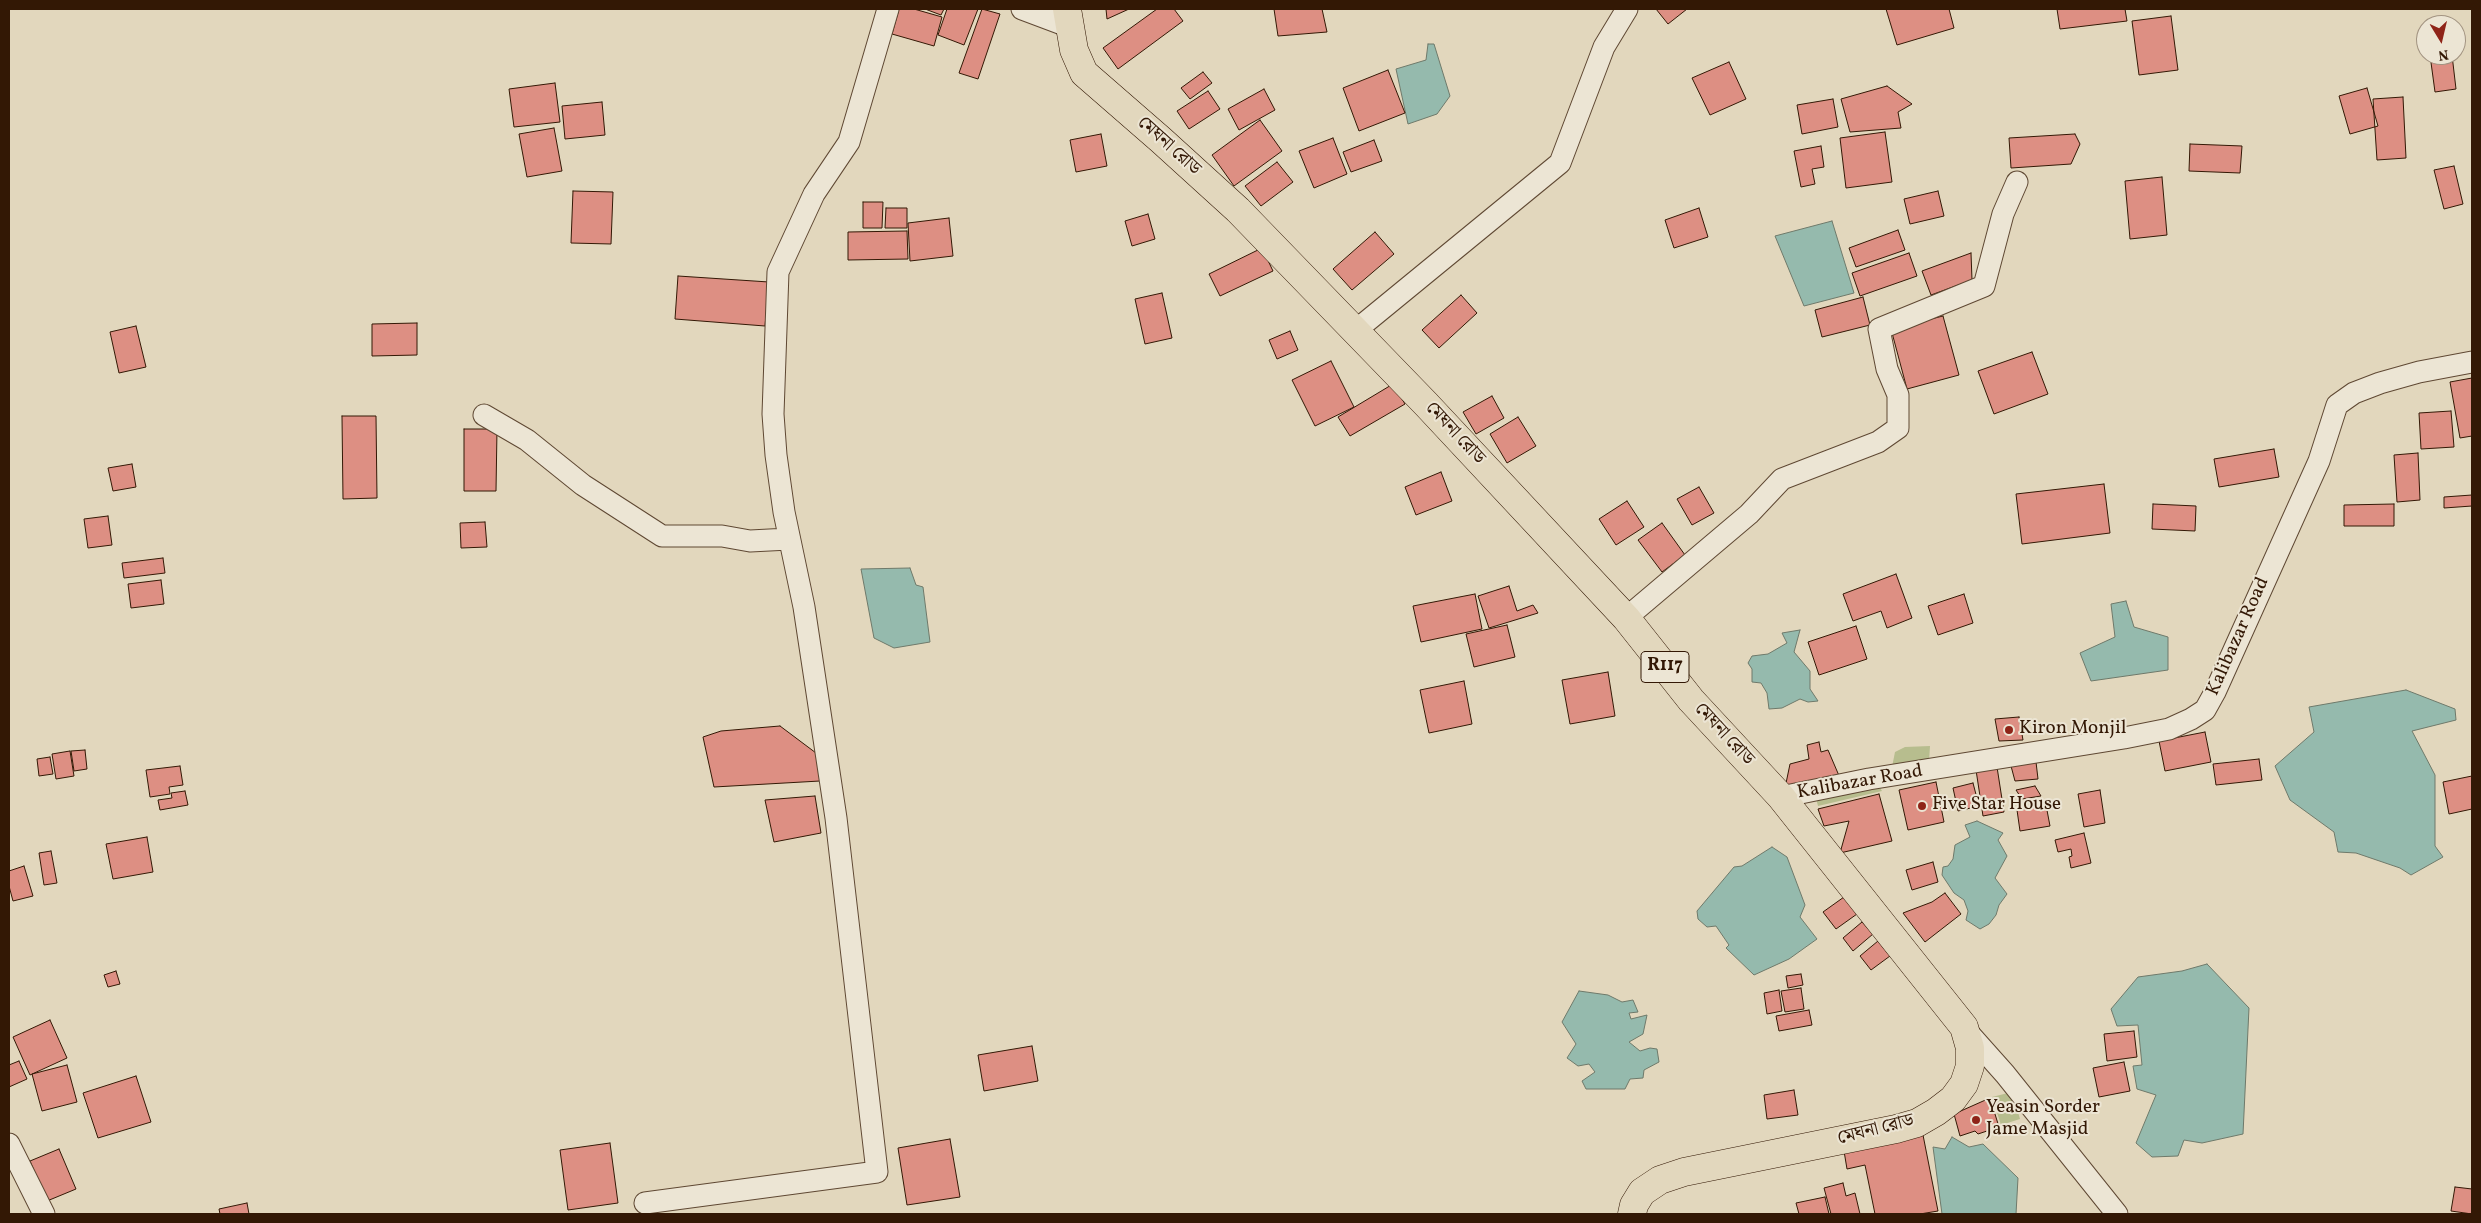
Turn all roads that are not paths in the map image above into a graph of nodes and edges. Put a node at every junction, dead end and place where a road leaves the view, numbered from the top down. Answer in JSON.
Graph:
{"nodes":[{"id":1,"x":888,"y":9,"type":"edge"},
{"id":2,"x":1022,"y":9,"type":"edge"},
{"id":3,"x":1627,"y":9,"type":"edge"},
{"id":4,"x":1068,"y":18,"type":"edge"},
{"id":5,"x":2017,"y":182,"type":"dead end"},
{"id":6,"x":1355,"y":331,"type":"junction"},
{"id":7,"x":2472,"y":362,"type":"edge"},
{"id":8,"x":484,"y":415,"type":"dead end"},
{"id":9,"x":789,"y":539,"type":"junction"},
{"id":10,"x":1626,"y":618,"type":"junction"},
{"id":11,"x":1781,"y":798,"type":"junction"},
{"id":12,"x":1964,"y":1027,"type":"junction"},
{"id":13,"x":9,"y":1144,"type":"edge"},
{"id":14,"x":645,"y":1203,"type":"dead end"},
{"id":15,"x":44,"y":1214,"type":"edge"},
{"id":16,"x":1632,"y":1214,"type":"edge"},
{"id":17,"x":2117,"y":1214,"type":"edge"}],
"edges":[{"from":1,"to":9,"type":"street"},
{"from":2,"to":4,"type":"street"},
{"from":3,"to":6,"type":"street"},
{"from":4,"to":6,"type":"main road","name":"মেঘনা রোড","number":"R117"},
{"from":5,"to":10,"type":"street"},
{"from":6,"to":10,"type":"main road","name":"মেঘনা রোড","number":"R117"},
{"from":7,"to":11,"type":"street","name":"Kalibazar Road"},
{"from":8,"to":9,"type":"street"},
{"from":9,"to":14,"type":"street"},
{"from":10,"to":11,"type":"main road","name":"মেঘনা রোড","number":"R117"},
{"from":11,"to":12,"type":"main road","name":"মেঘনা রোড","number":"R117"},
{"from":12,"to":16,"type":"main road","name":"মেঘনা রোড","number":"R117"},
{"from":12,"to":17,"type":"street"},
{"from":13,"to":15,"type":"street"}]}
